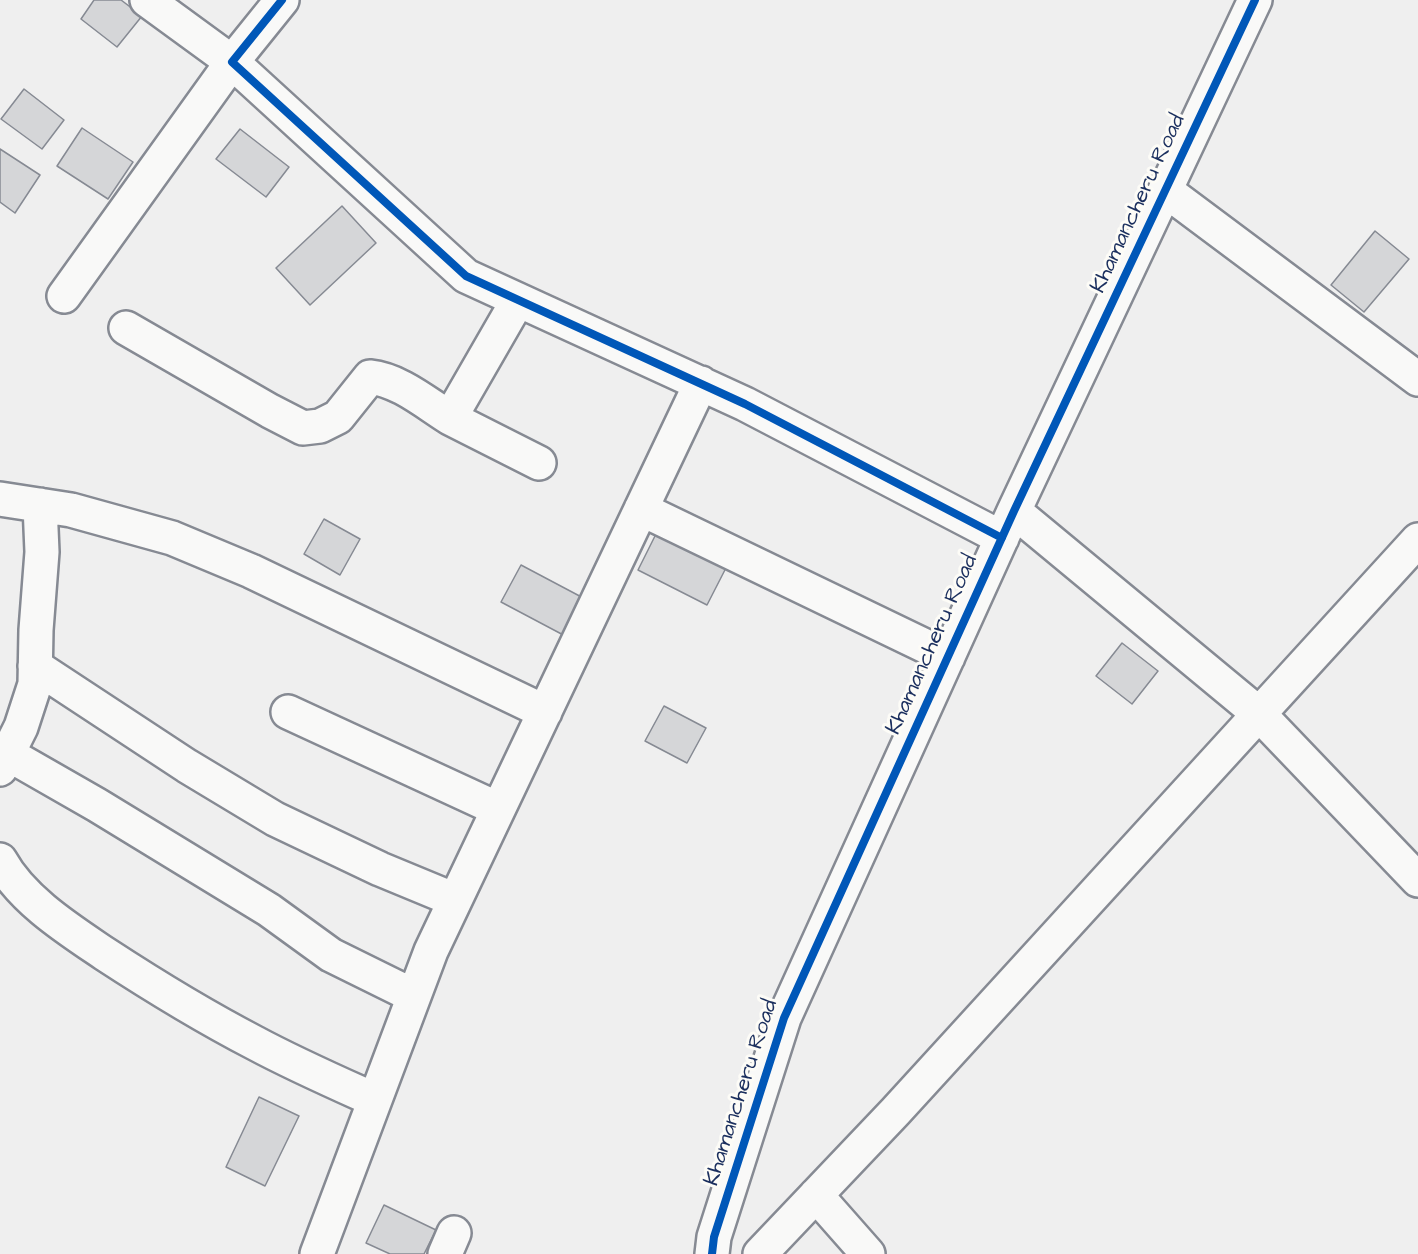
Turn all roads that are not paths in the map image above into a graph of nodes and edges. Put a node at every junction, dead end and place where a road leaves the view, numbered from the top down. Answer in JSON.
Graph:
{"nodes":[{"id":1,"x":147,"y":0,"type":"edge"},
{"id":2,"x":282,"y":0,"type":"edge"},
{"id":3,"x":1255,"y":0,"type":"edge"},
{"id":4,"x":232,"y":62,"type":"junction"},
{"id":5,"x":1165,"y":190,"type":"junction"},
{"id":6,"x":64,"y":296,"type":"dead end"},
{"id":7,"x":518,"y":300,"type":"junction"},
{"id":8,"x":126,"y":328,"type":"dead end"},
{"id":9,"x":1418,"y":379,"type":"edge"},
{"id":10,"x":701,"y":383,"type":"junction"},
{"id":11,"x":450,"y":418,"type":"junction"},
{"id":12,"x":539,"y":463,"type":"dead end"},
{"id":13,"x":0,"y":499,"type":"edge"},
{"id":14,"x":40,"y":505,"type":"junction"},
{"id":15,"x":641,"y":509,"type":"junction"},
{"id":16,"x":1008,"y":525,"type":"junction"},
{"id":17,"x":1418,"y":540,"type":"edge"},
{"id":18,"x":948,"y":657,"type":"junction"},
{"id":19,"x":35,"y":666,"type":"junction"},
{"id":20,"x":288,"y":712,"type":"dead end"},
{"id":21,"x":545,"y":712,"type":"junction"},
{"id":22,"x":1259,"y":714,"type":"junction"},
{"id":23,"x":4,"y":761,"type":"edge"},
{"id":24,"x":498,"y":809,"type":"junction"},
{"id":25,"x":0,"y":860,"type":"edge"},
{"id":26,"x":1418,"y":880,"type":"edge"},
{"id":27,"x":455,"y":900,"type":"junction"},
{"id":28,"x":414,"y":996,"type":"junction"},
{"id":29,"x":375,"y":1100,"type":"junction"},
{"id":30,"x":816,"y":1195,"type":"junction"},
{"id":31,"x":317,"y":1254,"type":"edge"},
{"id":32,"x":712,"y":1254,"type":"edge"},
{"id":33,"x":759,"y":1254,"type":"edge"},
{"id":34,"x":868,"y":1254,"type":"edge"}],
"edges":[{"from":1,"to":4,"type":"street"},
{"from":2,"to":4,"type":"street"},
{"from":3,"to":5,"type":"street","name":"Khamancheru Road"},
{"from":4,"to":6,"type":"street"},
{"from":4,"to":7,"type":"street"},
{"from":5,"to":9,"type":"street"},
{"from":5,"to":16,"type":"street","name":"Khamancheru Road"},
{"from":7,"to":10,"type":"street"},
{"from":7,"to":11,"type":"street"},
{"from":8,"to":11,"type":"street"},
{"from":10,"to":15,"type":"street"},
{"from":10,"to":16,"type":"street"},
{"from":11,"to":12,"type":"street"},
{"from":13,"to":14,"type":"street"},
{"from":14,"to":19,"type":"street"},
{"from":14,"to":21,"type":"street"},
{"from":15,"to":18,"type":"street"},
{"from":15,"to":21,"type":"street"},
{"from":16,"to":18,"type":"street","name":"Khamancheru Road"},
{"from":16,"to":22,"type":"street"},
{"from":17,"to":22,"type":"street"},
{"from":18,"to":32,"type":"street","name":"Khamancheru Road"},
{"from":19,"to":23,"type":"street"},
{"from":19,"to":27,"type":"street"},
{"from":20,"to":24,"type":"street"},
{"from":21,"to":24,"type":"street"},
{"from":22,"to":26,"type":"street"},
{"from":22,"to":30,"type":"street"},
{"from":23,"to":28,"type":"street"},
{"from":24,"to":27,"type":"street"},
{"from":25,"to":29,"type":"street"},
{"from":27,"to":28,"type":"street"},
{"from":28,"to":29,"type":"street"},
{"from":29,"to":31,"type":"street"},
{"from":30,"to":33,"type":"street"},
{"from":30,"to":34,"type":"street"}]}
